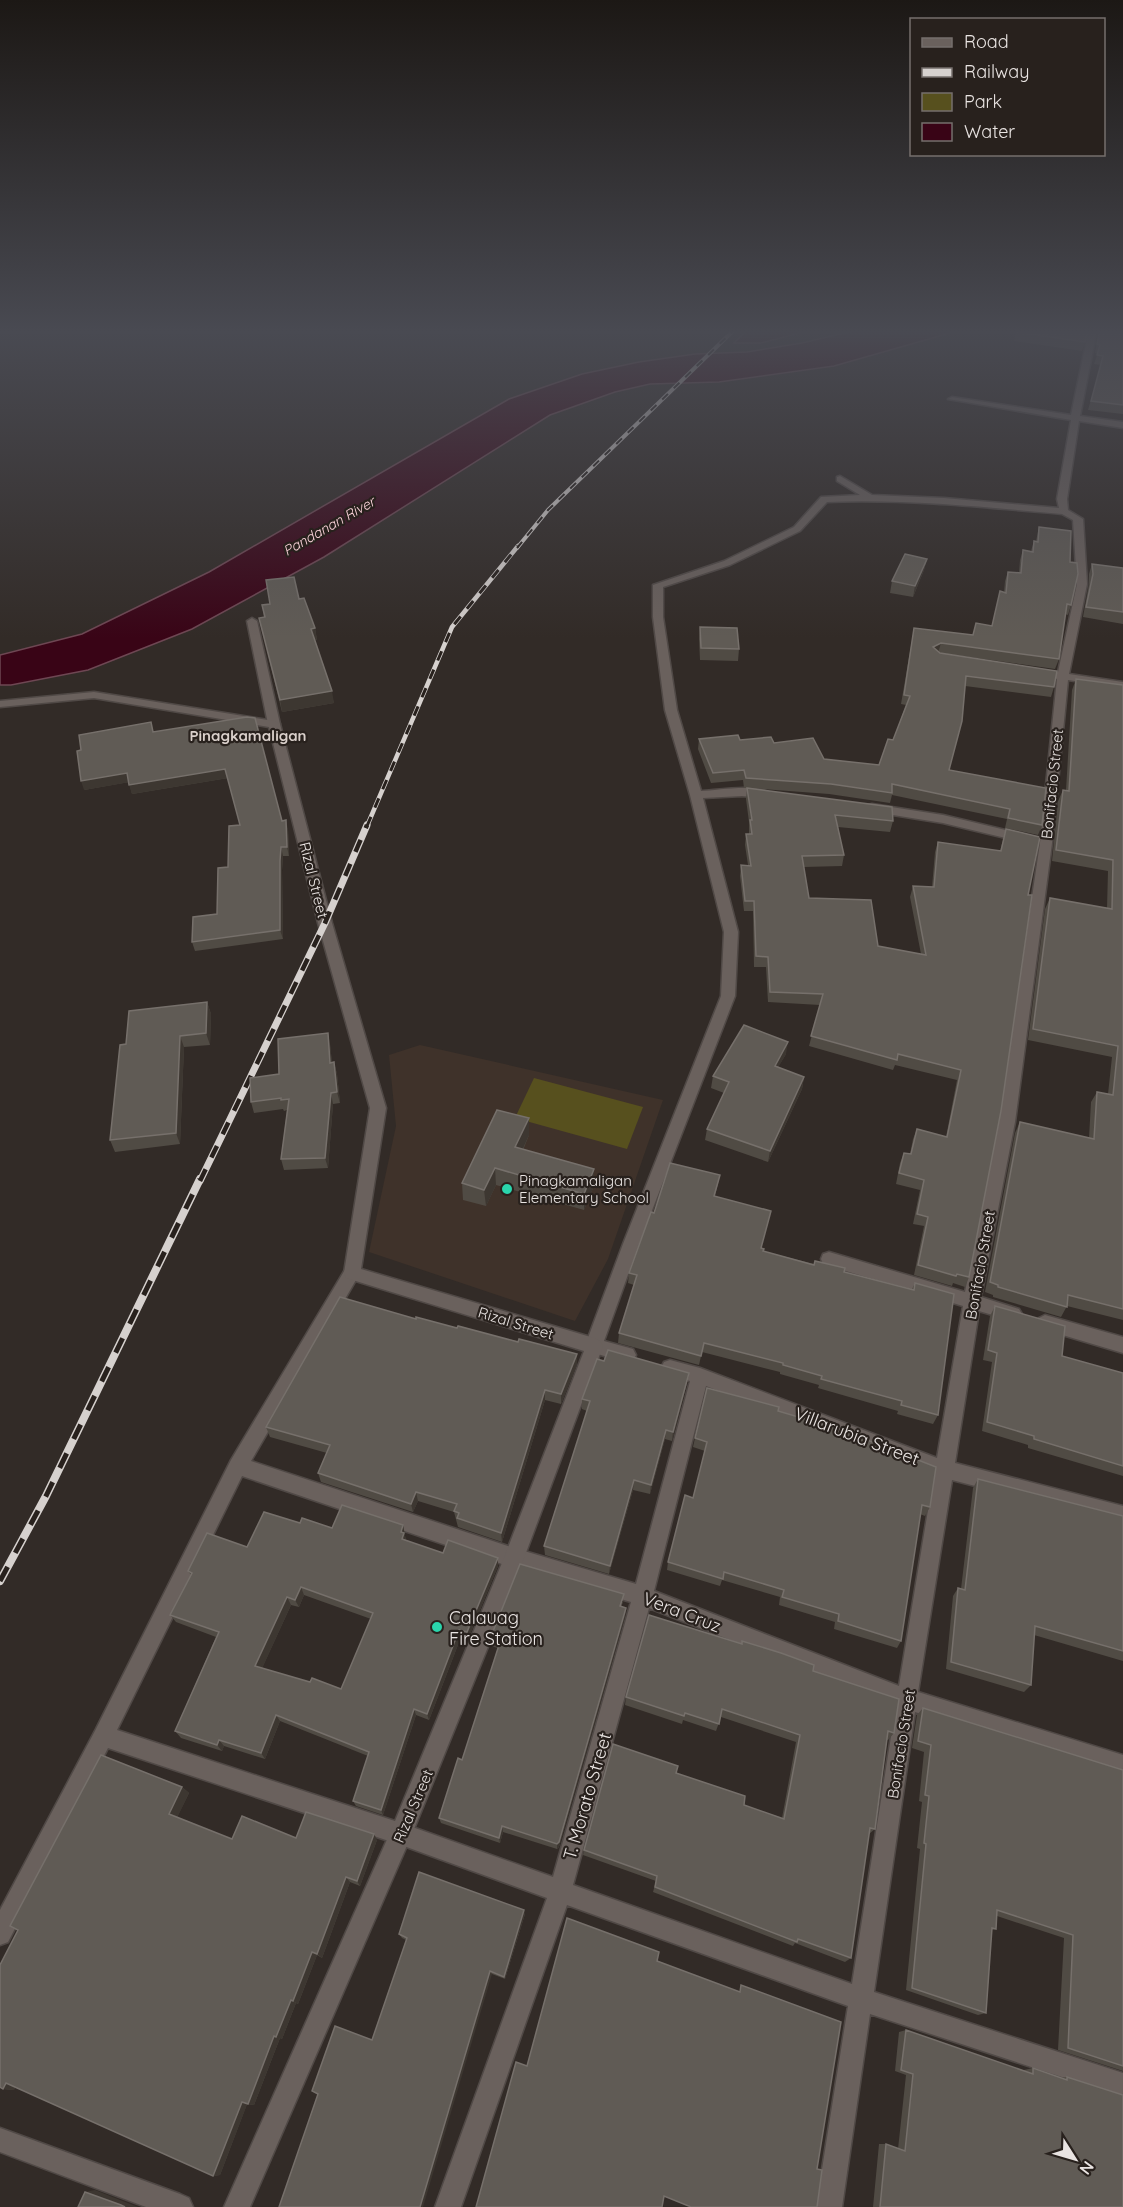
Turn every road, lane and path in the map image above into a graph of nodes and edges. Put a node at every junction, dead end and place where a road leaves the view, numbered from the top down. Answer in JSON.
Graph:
{"nodes":[{"id":1,"x":1073,"y":432,"type":"edge"},
{"id":2,"x":840,"y":479,"type":"dead end"},
{"id":3,"x":869,"y":497,"type":"junction"},
{"id":4,"x":1064,"y":511,"type":"junction"},
{"id":5,"x":252,"y":621,"type":"dead end"},
{"id":6,"x":1040,"y":673,"type":"edge"},
{"id":7,"x":1063,"y":676,"type":"junction"},
{"id":8,"x":1123,"y":685,"type":"edge"},
{"id":9,"x":0,"y":704,"type":"edge"},
{"id":10,"x":274,"y":724,"type":"junction"},
{"id":11,"x":696,"y":795,"type":"junction"},
{"id":12,"x":776,"y":795,"type":"edge"},
{"id":13,"x":863,"y":806,"type":"edge"},
{"id":14,"x":1046,"y":843,"type":"junction"},
{"id":15,"x":829,"y":1259,"type":"dead end"},
{"id":16,"x":352,"y":1273,"type":"junction"},
{"id":17,"x":972,"y":1302,"type":"junction"},
{"id":18,"x":1123,"y":1345,"type":"edge"},
{"id":19,"x":594,"y":1346,"type":"junction"},
{"id":20,"x":700,"y":1376,"type":"junction"},
{"id":21,"x":238,"y":1466,"type":"junction"},
{"id":22,"x":946,"y":1470,"type":"junction"},
{"id":23,"x":1123,"y":1515,"type":"edge"},
{"id":24,"x":514,"y":1558,"type":"junction"},
{"id":25,"x":643,"y":1596,"type":"junction"},
{"id":26,"x":907,"y":1699,"type":"junction"},
{"id":27,"x":103,"y":1736,"type":"junction"},
{"id":28,"x":1123,"y":1766,"type":"edge"},
{"id":29,"x":401,"y":1834,"type":"junction"},
{"id":30,"x":560,"y":1892,"type":"junction"},
{"id":31,"x":0,"y":1934,"type":"edge"},
{"id":32,"x":862,"y":2000,"type":"junction"},
{"id":33,"x":1123,"y":2085,"type":"edge"},
{"id":34,"x":0,"y":2140,"type":"edge"},
{"id":35,"x":180,"y":2207,"type":"edge"},
{"id":36,"x":237,"y":2207,"type":"edge"},
{"id":37,"x":448,"y":2207,"type":"edge"},
{"id":38,"x":829,"y":2207,"type":"edge"}],
"edges":[{"from":1,"to":4,"type":"street"},
{"from":2,"to":3,"type":"street"},
{"from":3,"to":4,"type":"street"},
{"from":3,"to":11,"type":"street"},
{"from":4,"to":7,"type":"street","name":"Bonifacio Street"},
{"from":5,"to":10,"type":"street","name":"Rizal Street"},
{"from":6,"to":7,"type":"street"},
{"from":7,"to":8,"type":"street"},
{"from":7,"to":14,"type":"street","name":"Bonifacio Street"},
{"from":9,"to":10,"type":"street"},
{"from":10,"to":16,"type":"street","name":"Rizal Street"},
{"from":11,"to":12,"type":"street"},
{"from":11,"to":19,"type":"street"},
{"from":13,"to":14,"type":"street"},
{"from":14,"to":17,"type":"street","name":"Bonifacio Street"},
{"from":15,"to":17,"type":"street"},
{"from":16,"to":19,"type":"street","name":"Rizal Street"},
{"from":16,"to":21,"type":"street"},
{"from":17,"to":18,"type":"street"},
{"from":17,"to":22,"type":"street","name":"Bonifacio Street"},
{"from":19,"to":20,"type":"street","name":"Villarubia Street"},
{"from":19,"to":24,"type":"street","name":"Rizal Street"},
{"from":20,"to":22,"type":"street","name":"Villarubia Street"},
{"from":20,"to":25,"type":"street","name":"T. Morato Street"},
{"from":21,"to":24,"type":"street","name":"Vera Cruz"},
{"from":21,"to":27,"type":"street"},
{"from":22,"to":23,"type":"street","name":"Villarubia Street"},
{"from":22,"to":26,"type":"street","name":"Bonifacio Street"},
{"from":24,"to":25,"type":"street","name":"Vera Cruz"},
{"from":24,"to":29,"type":"street","name":"Rizal Street"},
{"from":25,"to":26,"type":"street","name":"Vera Cruz"},
{"from":25,"to":30,"type":"street","name":"T. Morato Street"},
{"from":26,"to":28,"type":"street","name":"Vera Cruz"},
{"from":26,"to":32,"type":"street","name":"Bonifacio Street"},
{"from":27,"to":29,"type":"street"},
{"from":27,"to":31,"type":"street"},
{"from":29,"to":30,"type":"street"},
{"from":29,"to":36,"type":"street","name":"Rizal Street"},
{"from":30,"to":32,"type":"street"},
{"from":30,"to":37,"type":"street","name":"T. Morato Street"},
{"from":32,"to":33,"type":"street"},
{"from":32,"to":38,"type":"street","name":"Bonifacio Street"},
{"from":34,"to":35,"type":"street"}]}
